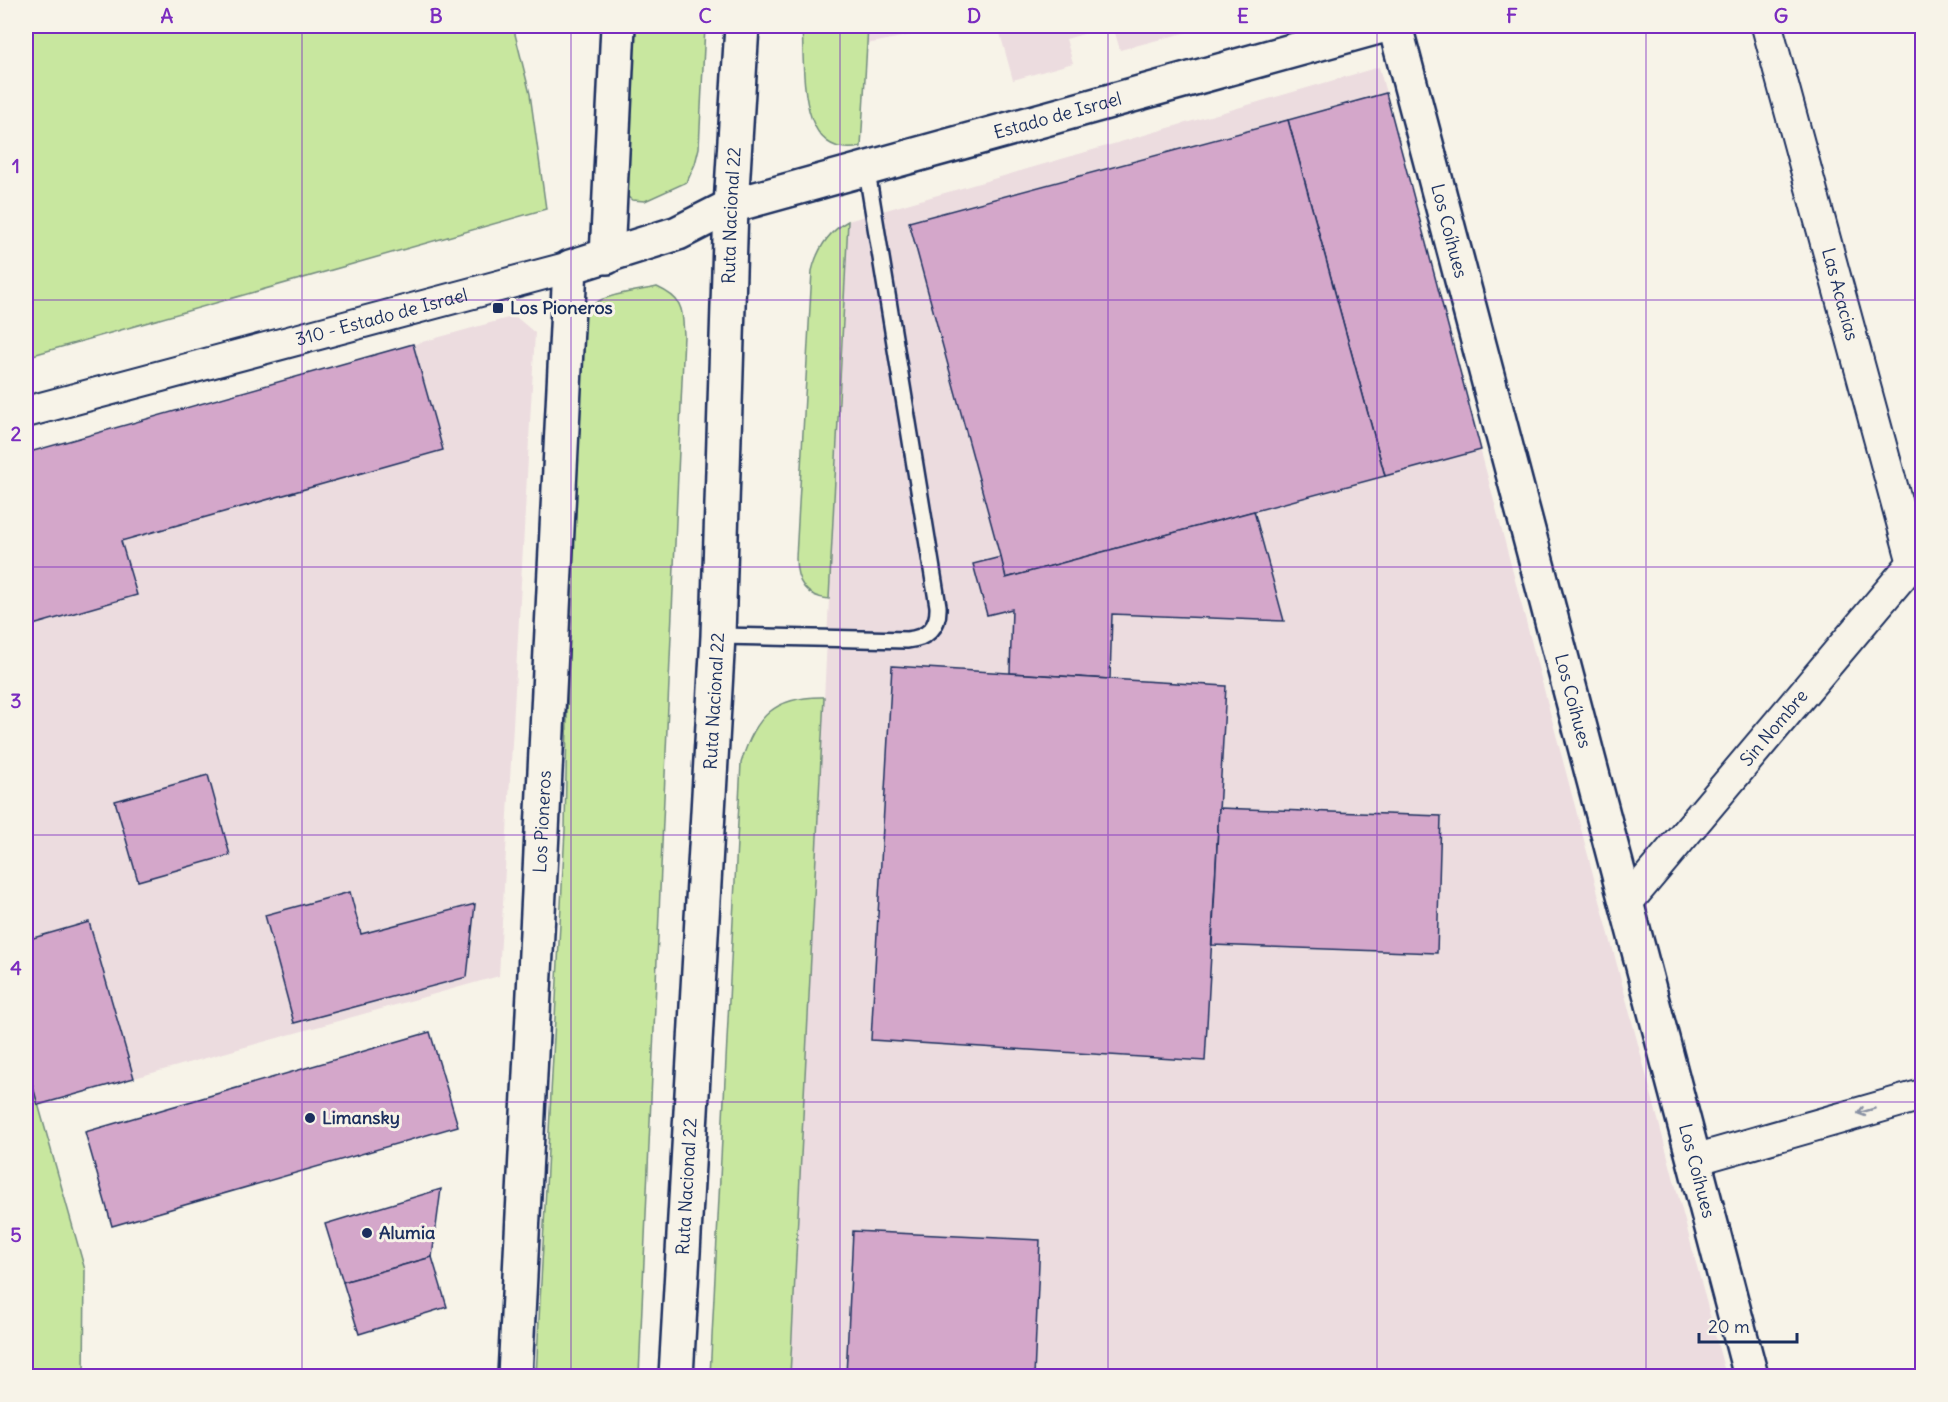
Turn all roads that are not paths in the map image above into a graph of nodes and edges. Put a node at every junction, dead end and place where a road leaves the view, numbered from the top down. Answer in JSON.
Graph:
{"nodes":[{"id":1,"x":618,"y":26,"type":"edge"},
{"id":2,"x":742,"y":26,"type":"edge"},
{"id":3,"x":1382,"y":26,"type":"edge"},
{"id":4,"x":1395,"y":26,"type":"edge"},
{"id":5,"x":1767,"y":26,"type":"edge"},
{"id":6,"x":866,"y":166,"type":"junction"},
{"id":7,"x":731,"y":206,"type":"junction"},
{"id":8,"x":607,"y":256,"type":"junction"},
{"id":9,"x":570,"y":267,"type":"junction"},
{"id":10,"x":26,"y":412,"type":"edge"},
{"id":11,"x":1918,"y":558,"type":"edge"},
{"id":12,"x":718,"y":636,"type":"junction"},
{"id":13,"x":1626,"y":904,"type":"junction"},
{"id":14,"x":1920,"y":1094,"type":"edge"},
{"id":15,"x":1694,"y":1160,"type":"junction"},
{"id":16,"x":515,"y":1377,"type":"edge"},
{"id":17,"x":676,"y":1377,"type":"edge"},
{"id":18,"x":1751,"y":1377,"type":"edge"}],
"edges":[{"from":1,"to":8,"type":"main road"},
{"from":2,"to":7,"type":"main road","name":"Ruta Nacional 22"},
{"from":3,"to":6,"type":"main road","name":"Estado de Israel"},
{"from":4,"to":13,"type":"main road","name":"Los Coíhues"},
{"from":5,"to":11,"type":"street","name":"Las Acacias"},
{"from":6,"to":7,"type":"main road","name":"Estado de Israel"},
{"from":6,"to":12,"type":"lane"},
{"from":7,"to":8,"type":"main road","name":"310 - Estado de Israel"},
{"from":7,"to":12,"type":"main road","name":"Ruta Nacional 22"},
{"from":8,"to":9,"type":"main road","name":"310 - Estado de Israel"},
{"from":9,"to":10,"type":"street","name":"310 - Estado de Israel"},
{"from":9,"to":16,"type":"main road","name":"Los Pioneros"},
{"from":11,"to":13,"type":"street","name":"Sin Nombre"},
{"from":12,"to":17,"type":"main road","name":"Ruta Nacional 22"},
{"from":13,"to":15,"type":"main road","name":"Los Coíhues"},
{"from":14,"to":15,"type":"street","one_way":true},
{"from":15,"to":18,"type":"main road","name":"Los Coíhues"}]}
